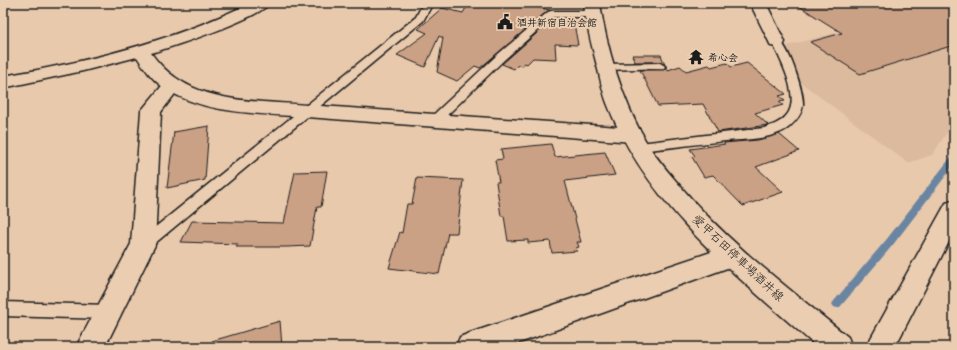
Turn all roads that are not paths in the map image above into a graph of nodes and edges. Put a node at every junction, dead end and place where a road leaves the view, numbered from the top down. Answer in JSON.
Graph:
{"nodes":[{"id":1,"x":262,"y":3,"type":"edge"},
{"id":2,"x":428,"y":3,"type":"edge"},
{"id":3,"x":758,"y":3,"type":"edge"},
{"id":4,"x":592,"y":8,"type":"edge"},
{"id":5,"x":777,"y":42,"type":"joint"},
{"id":6,"x":141,"y":51,"type":"junction"},
{"id":7,"x":660,"y":66,"type":"dead end"},
{"id":8,"x":607,"y":67,"type":"junction"},
{"id":9,"x":3,"y":82,"type":"edge"},
{"id":10,"x":172,"y":86,"type":"junction"},
{"id":11,"x":307,"y":111,"type":"junction"},
{"id":12,"x":435,"y":120,"type":"junction"},
{"id":13,"x":637,"y":141,"type":"junction"},
{"id":14,"x":954,"y":210,"type":"edge"},
{"id":15,"x":143,"y":245,"type":"junction"},
{"id":16,"x":732,"y":256,"type":"junction"},
{"id":17,"x":3,"y":309,"type":"edge"},
{"id":18,"x":108,"y":312,"type":"junction"},
{"id":19,"x":90,"y":347,"type":"edge"},
{"id":20,"x":470,"y":347,"type":"edge"},
{"id":21,"x":838,"y":347,"type":"edge"},
{"id":22,"x":880,"y":347,"type":"edge"}],
"edges":[{"from":1,"to":6,"type":"street"},
{"from":2,"to":11,"type":"lane"},
{"from":3,"to":5,"type":"street"},
{"from":4,"to":8,"type":"street","name":"愛甲石田停車場酒井線"},
{"from":4,"to":12,"type":"lane"},
{"from":5,"to":13,"type":"lane"},
{"from":6,"to":9,"type":"street"},
{"from":6,"to":10,"type":"street"},
{"from":7,"to":8,"type":"lane"},
{"from":8,"to":13,"type":"street","name":"愛甲石田停車場酒井線"},
{"from":10,"to":11,"type":"street"},
{"from":10,"to":15,"type":"street"},
{"from":11,"to":12,"type":"street"},
{"from":11,"to":15,"type":"lane"},
{"from":12,"to":13,"type":"street"},
{"from":13,"to":16,"type":"street","name":"愛甲石田停車場酒井線"},
{"from":14,"to":22,"type":"street"},
{"from":15,"to":18,"type":"street"},
{"from":16,"to":20,"type":"street"},
{"from":16,"to":21,"type":"street","name":"愛甲石田停車場酒井線"},
{"from":17,"to":18,"type":"lane"},
{"from":18,"to":19,"type":"street"}]}
